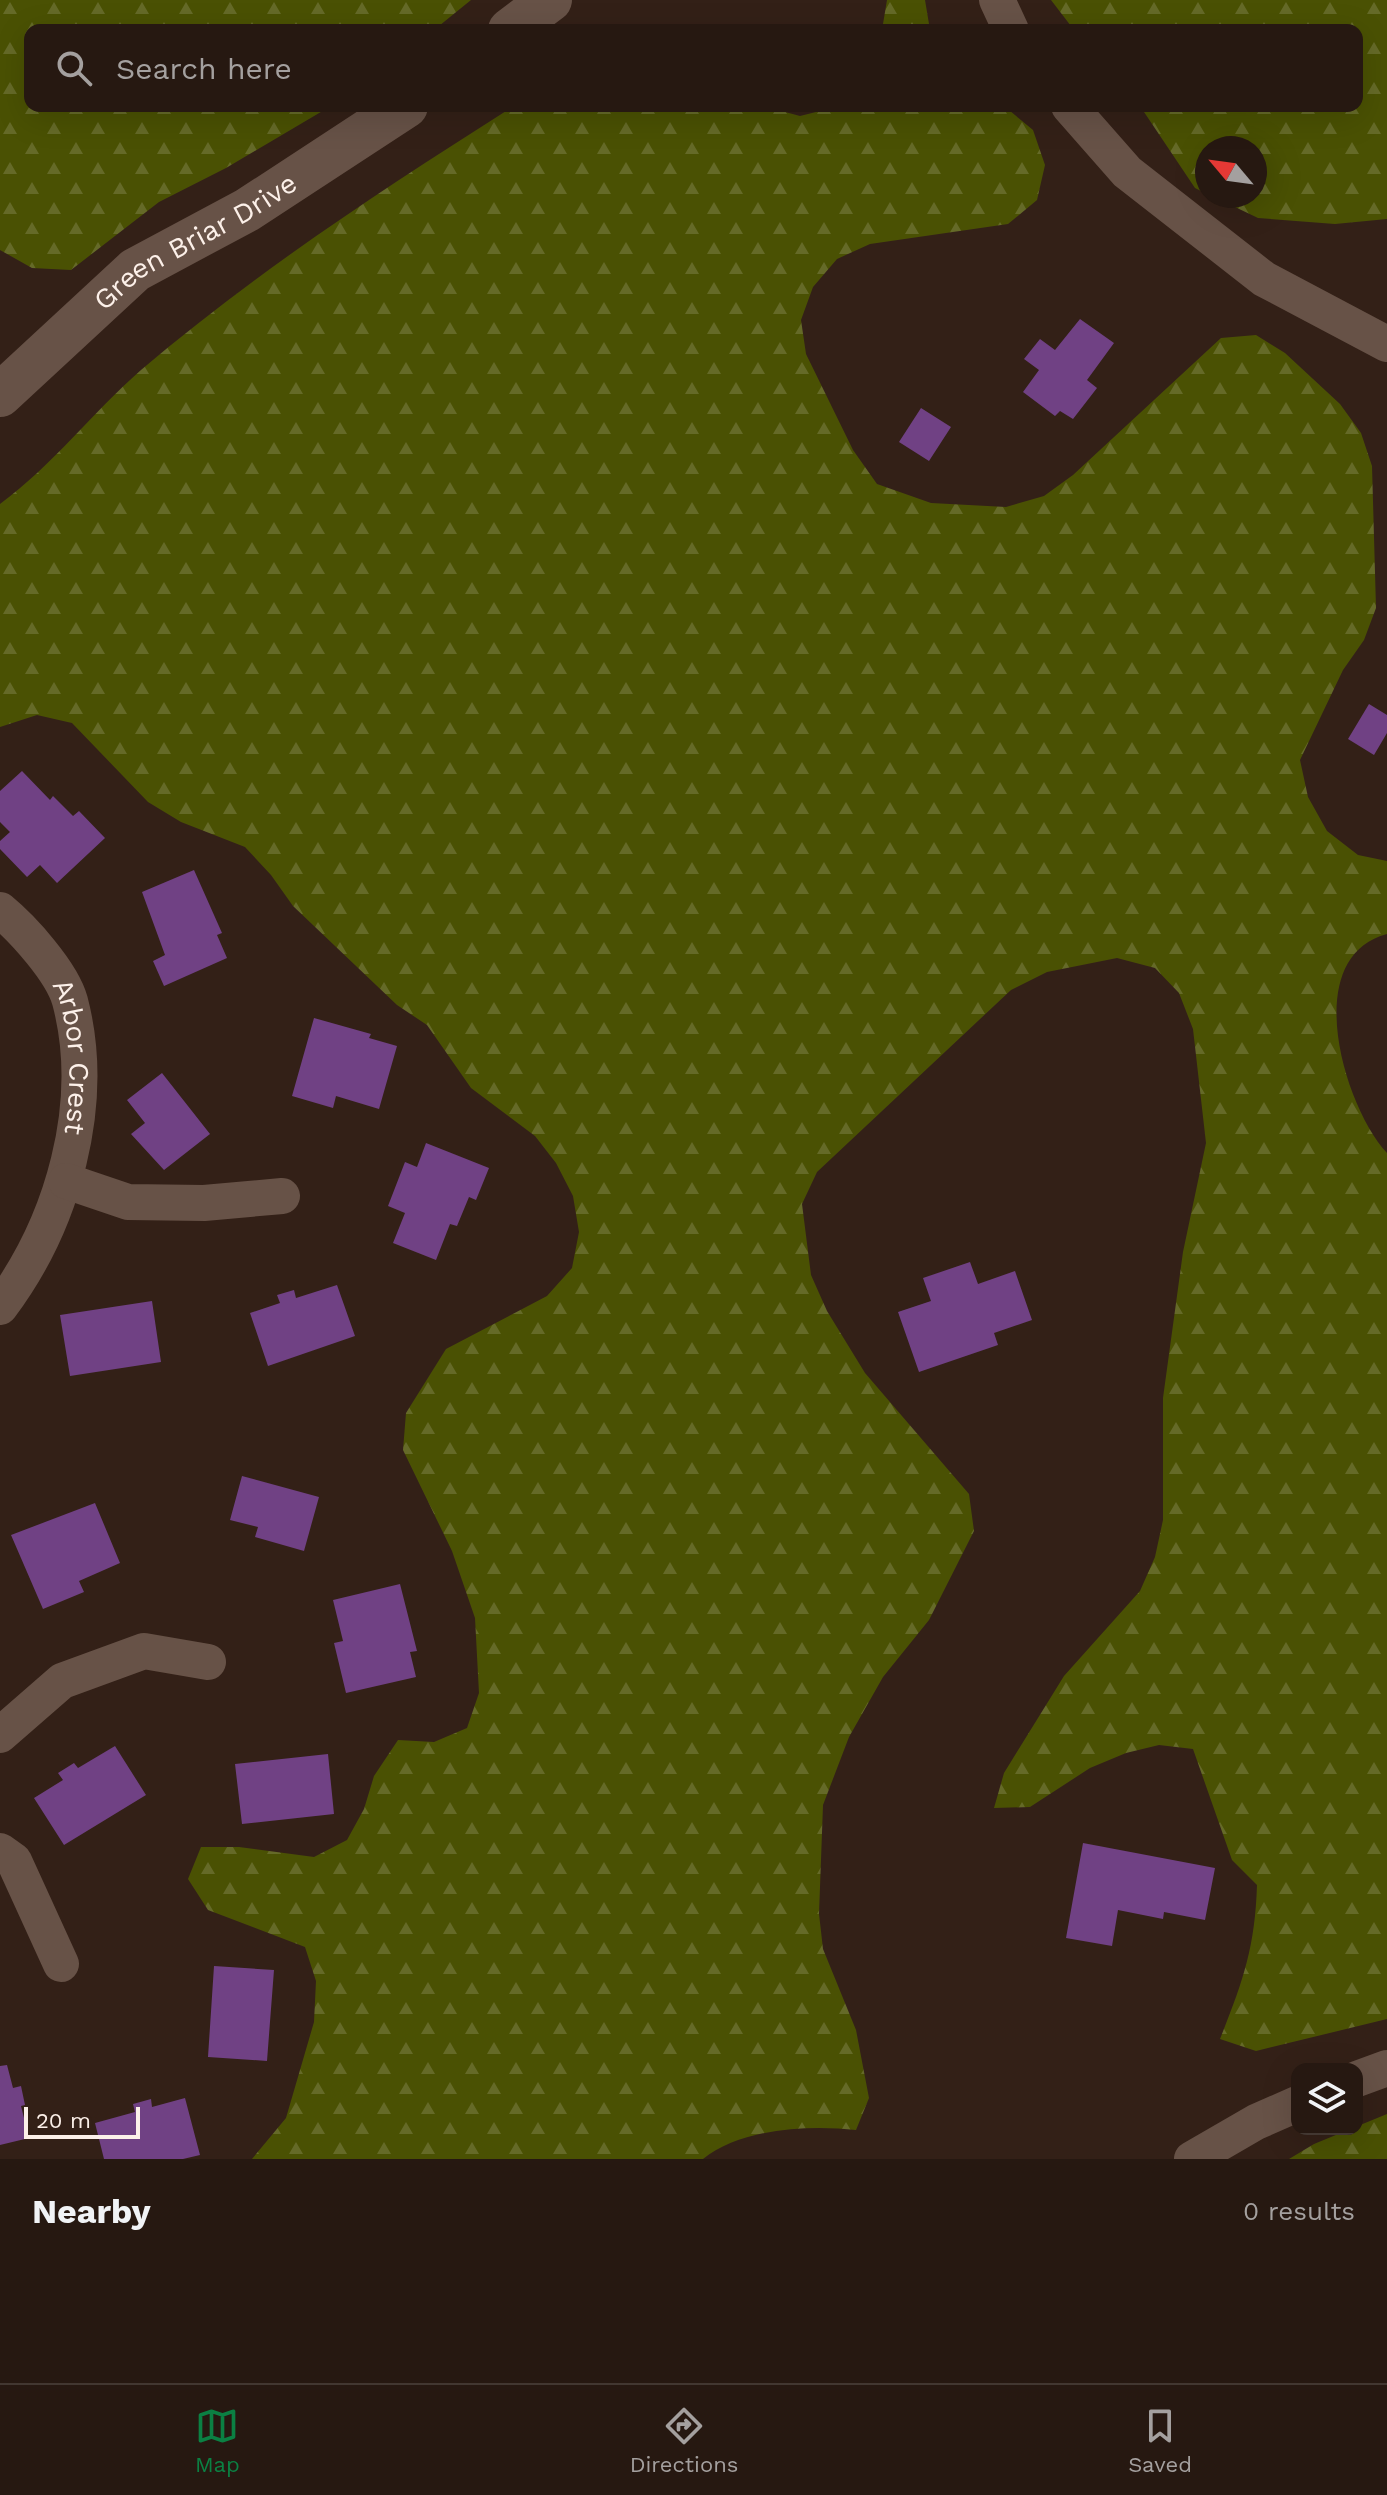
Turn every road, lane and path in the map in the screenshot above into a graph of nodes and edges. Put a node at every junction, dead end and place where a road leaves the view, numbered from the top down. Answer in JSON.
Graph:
{"nodes":[{"id":1,"x":550,"y":0,"type":"edge"},
{"id":2,"x":997,"y":0,"type":"edge"},
{"id":3,"x":518,"y":24,"type":"edge"},
{"id":4,"x":1008,"y":24,"type":"edge"},
{"id":5,"x":397,"y":112,"type":"edge"},
{"id":6,"x":1074,"y":112,"type":"edge"},
{"id":7,"x":1387,"y":344,"type":"edge"},
{"id":8,"x":0,"y":395,"type":"edge"},
{"id":9,"x":0,"y":910,"type":"edge"},
{"id":10,"x":66,"y":1181,"type":"junction"},
{"id":11,"x":282,"y":1196,"type":"dead end"},
{"id":12,"x":0,"y":1307,"type":"edge"},
{"id":13,"x":208,"y":1662,"type":"dead end"},
{"id":14,"x":0,"y":1735,"type":"edge"},
{"id":15,"x":0,"y":1851,"type":"edge"},
{"id":16,"x":61,"y":1964,"type":"dead end"},
{"id":17,"x":1387,"y":2068,"type":"edge"},
{"id":18,"x":1363,"y":2077,"type":"edge"},
{"id":19,"x":1291,"y":2107,"type":"edge"},
{"id":20,"x":1192,"y":2159,"type":"edge"}],
"edges":[{"from":1,"to":3,"type":"street"},
{"from":2,"to":4,"type":"street"},
{"from":5,"to":8,"type":"street","name":"Green Briar Drive"},
{"from":6,"to":7,"type":"street"},
{"from":9,"to":10,"type":"street","name":"Arbor Crest"},
{"from":10,"to":11,"type":"street"},
{"from":10,"to":12,"type":"street","name":"Arbor Crest"},
{"from":13,"to":14,"type":"street"},
{"from":15,"to":16,"type":"street"},
{"from":17,"to":18,"type":"street"},
{"from":19,"to":20,"type":"street"}]}
